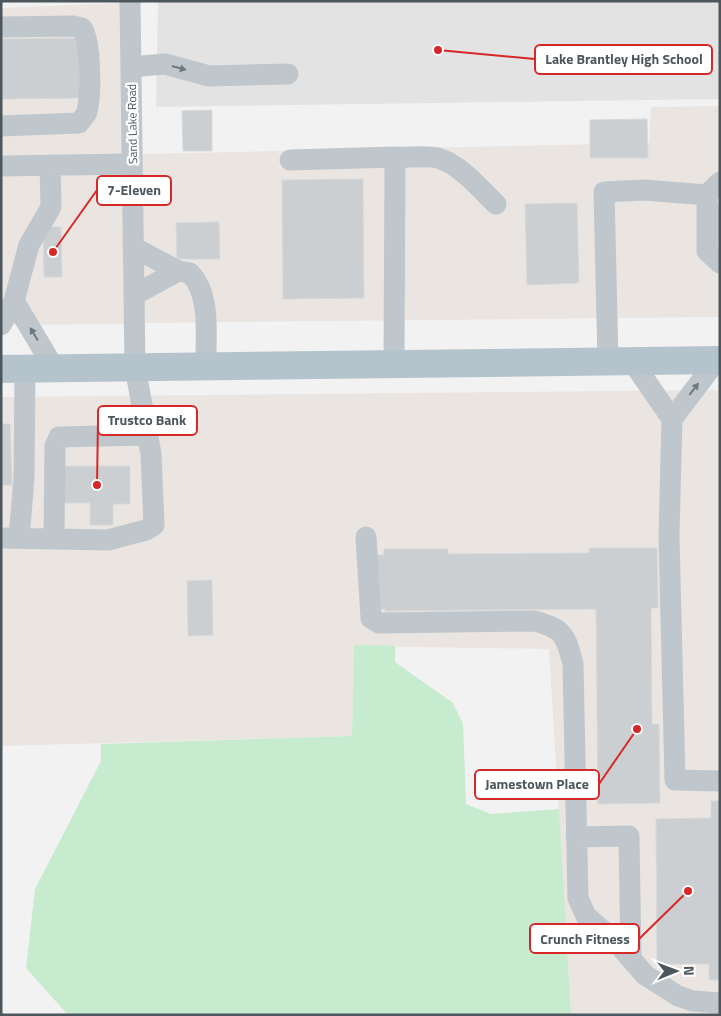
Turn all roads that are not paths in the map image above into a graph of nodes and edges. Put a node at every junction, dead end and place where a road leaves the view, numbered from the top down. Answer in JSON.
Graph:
{"nodes":[{"id":1,"x":130,"y":1,"type":"edge"},
{"id":2,"x":1,"y":27,"type":"edge"},
{"id":3,"x":131,"y":67,"type":"junction"},
{"id":4,"x":288,"y":74,"type":"dead end"},
{"id":5,"x":1,"y":126,"type":"edge"},
{"id":6,"x":395,"y":157,"type":"junction"},
{"id":7,"x":290,"y":160,"type":"dead end"},
{"id":8,"x":132,"y":164,"type":"junction"},
{"id":9,"x":50,"y":165,"type":"junction"},
{"id":10,"x":1,"y":166,"type":"edge"},
{"id":11,"x":714,"y":188,"type":"edge"},
{"id":12,"x":496,"y":204,"type":"dead end"},
{"id":13,"x":133,"y":247,"type":"junction"},
{"id":14,"x":720,"y":263,"type":"edge"},
{"id":15,"x":178,"y":271,"type":"junction"},
{"id":16,"x":134,"y":295,"type":"junction"},
{"id":17,"x":14,"y":301,"type":"junction"},
{"id":18,"x":1,"y":325,"type":"edge"},
{"id":19,"x":719,"y":360,"type":"edge"},
{"id":20,"x":620,"y":361,"type":"junction"},
{"id":21,"x":394,"y":364,"type":"junction"},
{"id":22,"x":206,"y":366,"type":"junction"},
{"id":23,"x":135,"y":367,"type":"junction"},
{"id":24,"x":13,"y":368,"type":"edge"},
{"id":25,"x":54,"y":368,"type":"junction"},
{"id":26,"x":672,"y":418,"type":"junction"},
{"id":27,"x":147,"y":435,"type":"junction"},
{"id":28,"x":10,"y":538,"type":"edge"},
{"id":29,"x":54,"y":538,"type":"junction"},
{"id":30,"x":366,"y":538,"type":"dead end"},
{"id":31,"x":720,"y":781,"type":"edge"},
{"id":32,"x":576,"y":837,"type":"junction"},
{"id":33,"x":631,"y":959,"type":"junction"},
{"id":34,"x":720,"y":1003,"type":"edge"}],
"edges":[{"from":1,"to":3,"type":"street","name":"Sand Lake Road"},
{"from":2,"to":5,"type":"street"},
{"from":3,"to":4,"type":"street","one_way":true},
{"from":3,"to":8,"type":"street","name":"Sand Lake Road"},
{"from":6,"to":7,"type":"street"},
{"from":6,"to":12,"type":"street"},
{"from":6,"to":21,"type":"street"},
{"from":8,"to":9,"type":"street"},
{"from":8,"to":13,"type":"street","name":"Sand Lake Road"},
{"from":9,"to":10,"type":"street"},
{"from":9,"to":17,"type":"street"},
{"from":11,"to":14,"type":"street"},
{"from":11,"to":20,"type":"street"},
{"from":13,"to":15,"type":"street"},
{"from":13,"to":16,"type":"street","name":"Sand Lake Road"},
{"from":15,"to":16,"type":"street"},
{"from":15,"to":22,"type":"street"},
{"from":16,"to":23,"type":"street","name":"Sand Lake Road"},
{"from":17,"to":18,"type":"street"},
{"from":25,"to":17,"type":"street","one_way":true},
{"from":19,"to":20,"type":"main road"},
{"from":26,"to":19,"type":"street","one_way":true},
{"from":20,"to":21,"type":"main road"},
{"from":20,"to":26,"type":"street"},
{"from":21,"to":22,"type":"main road"},
{"from":22,"to":23,"type":"main road"},
{"from":23,"to":25,"type":"main road"},
{"from":23,"to":27,"type":"street","name":"Sand Lake Road"},
{"from":24,"to":25,"type":"main road"},
{"from":24,"to":28,"type":"street"},
{"from":26,"to":31,"type":"street"},
{"from":27,"to":29,"type":"street"},
{"from":27,"to":29,"type":"street","name":"Sand Lake Road"},
{"from":28,"to":29,"type":"street"},
{"from":30,"to":32,"type":"street"},
{"from":32,"to":33,"type":"street"},
{"from":32,"to":33,"type":"street"},
{"from":33,"to":34,"type":"street"}]}
